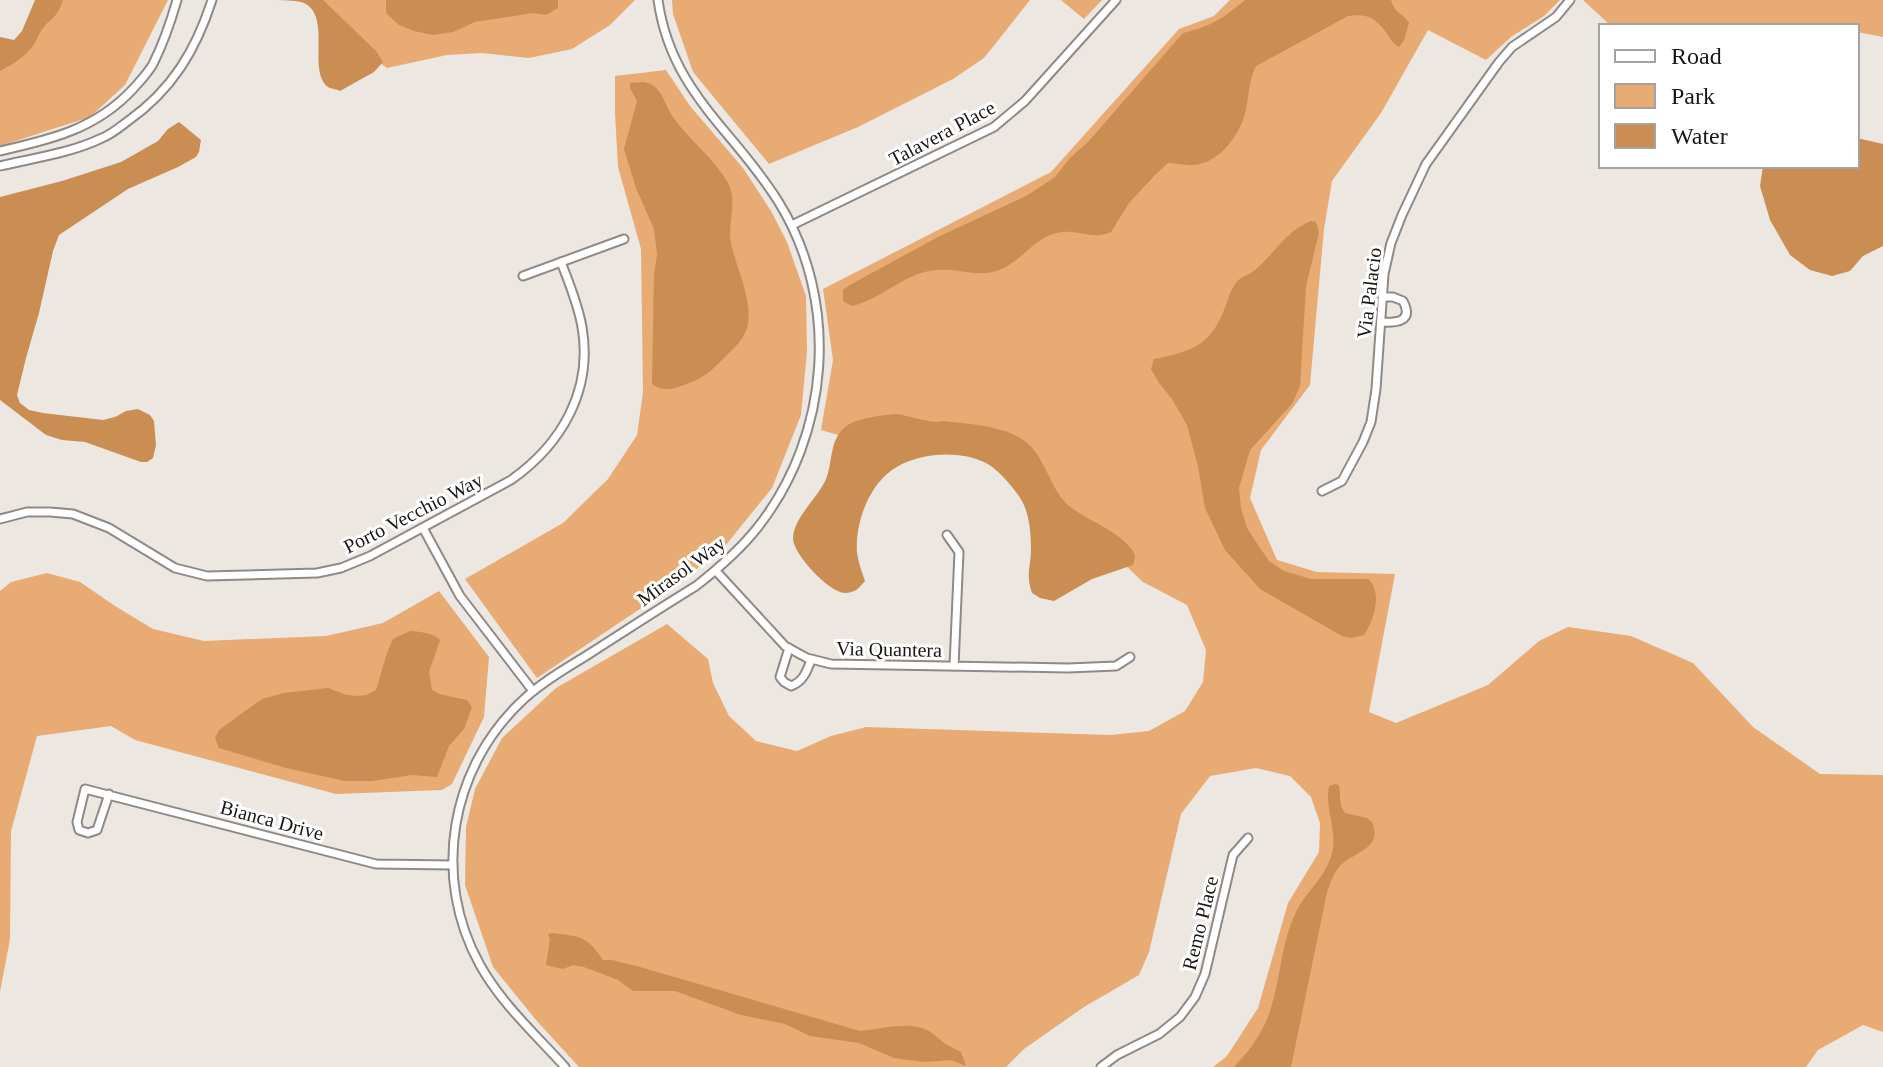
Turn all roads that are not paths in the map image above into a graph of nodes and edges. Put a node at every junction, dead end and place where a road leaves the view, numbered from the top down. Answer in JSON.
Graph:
{"nodes":[{"id":1,"x":177,"y":0,"type":"edge"},
{"id":2,"x":212,"y":0,"type":"edge"},
{"id":3,"x":658,"y":0,"type":"edge"},
{"id":4,"x":1116,"y":0,"type":"edge"},
{"id":5,"x":1570,"y":0,"type":"edge"},
{"id":6,"x":0,"y":151,"type":"edge"},
{"id":7,"x":0,"y":166,"type":"edge"},
{"id":8,"x":792,"y":225,"type":"junction"},
{"id":9,"x":624,"y":239,"type":"dead end"},
{"id":10,"x":561,"y":262,"type":"junction"},
{"id":11,"x":523,"y":276,"type":"dead end"},
{"id":12,"x":1382,"y":297,"type":"junction"},
{"id":13,"x":1381,"y":322,"type":"junction"},
{"id":14,"x":1322,"y":491,"type":"dead end"},
{"id":15,"x":0,"y":519,"type":"edge"},
{"id":16,"x":423,"y":528,"type":"junction"},
{"id":17,"x":947,"y":535,"type":"dead end"},
{"id":18,"x":716,"y":571,"type":"junction"},
{"id":19,"x":789,"y":648,"type":"junction"},
{"id":20,"x":1130,"y":657,"type":"dead end"},
{"id":21,"x":811,"y":660,"type":"junction"},
{"id":22,"x":954,"y":666,"type":"junction"},
{"id":23,"x":533,"y":691,"type":"junction"},
{"id":24,"x":109,"y":794,"type":"junction"},
{"id":25,"x":1248,"y":838,"type":"dead end"},
{"id":26,"x":452,"y":865,"type":"junction"},
{"id":27,"x":565,"y":1067,"type":"edge"},
{"id":28,"x":1101,"y":1067,"type":"edge"}],
"edges":[{"from":1,"to":6,"type":"street"},
{"from":2,"to":7,"type":"street"},
{"from":3,"to":8,"type":"street","name":"Mirasol Way"},
{"from":4,"to":8,"type":"street","name":"Talavera Place"},
{"from":5,"to":12,"type":"street","name":"Via Palacio"},
{"from":8,"to":18,"type":"street","name":"Mirasol Way"},
{"from":9,"to":10,"type":"street"},
{"from":10,"to":11,"type":"street"},
{"from":10,"to":16,"type":"street","name":"Porto Vecchio Way"},
{"from":12,"to":13,"type":"street","name":"Via Palacio"},
{"from":12,"to":13,"type":"street"},
{"from":13,"to":14,"type":"street","name":"Via Palacio"},
{"from":15,"to":16,"type":"street","name":"Porto Vecchio Way"},
{"from":16,"to":23,"type":"street"},
{"from":17,"to":22,"type":"street","name":"Via Quantera"},
{"from":18,"to":19,"type":"street","name":"Via Quantera"},
{"from":18,"to":23,"type":"street","name":"Mirasol Way"},
{"from":19,"to":21,"type":"street","name":"Via Quantera"},
{"from":19,"to":21,"type":"street"},
{"from":20,"to":22,"type":"street","name":"Via Quantera"},
{"from":21,"to":22,"type":"street","name":"Via Quantera"},
{"from":23,"to":26,"type":"street","name":"Mirasol Way"},
{"from":24,"to":24,"type":"street","name":"Bianca Drive"},
{"from":24,"to":26,"type":"street","name":"Bianca Drive"},
{"from":25,"to":28,"type":"street","name":"Remo Place"},
{"from":26,"to":27,"type":"street","name":"Mirasol Way"}]}
